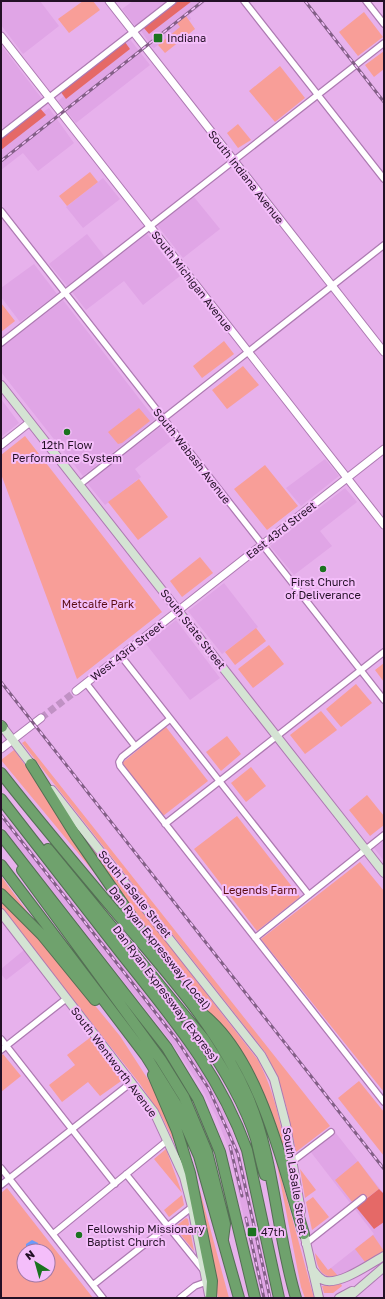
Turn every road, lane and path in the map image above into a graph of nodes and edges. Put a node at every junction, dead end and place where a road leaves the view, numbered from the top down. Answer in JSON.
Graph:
{"nodes":[{"id":1,"x":109,"y":1,"type":"edge"},
{"id":2,"x":173,"y":1,"type":"edge"},
{"id":3,"x":244,"y":1,"type":"edge"},
{"id":4,"x":366,"y":1,"type":"edge"},
{"id":5,"x":384,"y":24,"type":"edge"},
{"id":6,"x":133,"y":32,"type":"junction"},
{"id":7,"x":1,"y":36,"type":"edge"},
{"id":8,"x":384,"y":43,"type":"edge"},
{"id":9,"x":318,"y":95,"type":"junction"},
{"id":10,"x":49,"y":98,"type":"junction"},
{"id":11,"x":1,"y":135,"type":"edge"},
{"id":12,"x":234,"y":161,"type":"junction"},
{"id":13,"x":384,"y":179,"type":"edge"},
{"id":14,"x":1,"y":211,"type":"edge"},
{"id":15,"x":149,"y":227,"type":"junction"},
{"id":16,"x":384,"y":245,"type":"edge"},
{"id":17,"x":332,"y":286,"type":"junction"},
{"id":18,"x":65,"y":293,"type":"junction"},
{"id":19,"x":1,"y":344,"type":"edge"},
{"id":20,"x":248,"y":352,"type":"junction"},
{"id":21,"x":384,"y":352,"type":"edge"},
{"id":22,"x":1,"y":384,"type":"edge"},
{"id":23,"x":163,"y":418,"type":"junction"},
{"id":24,"x":30,"y":422,"type":"junction"},
{"id":25,"x":1,"y":445,"type":"edge"},
{"id":26,"x":384,"y":449,"type":"edge"},
{"id":27,"x":347,"y":478,"type":"junction"},
{"id":28,"x":79,"y":484,"type":"junction"},
{"id":29,"x":384,"y":525,"type":"edge"},
{"id":30,"x":262,"y":545,"type":"junction"},
{"id":31,"x":178,"y":611,"type":"junction"},
{"id":32,"x":384,"y":652,"type":"edge"},
{"id":33,"x":121,"y":656,"type":"junction"},
{"id":34,"x":361,"y":670,"type":"junction"},
{"id":35,"x":86,"y":683,"type":"junction"},
{"id":36,"x":76,"y":691,"type":"tunnel mouth"},
{"id":37,"x":384,"y":700,"type":"edge"},
{"id":38,"x":40,"y":718,"type":"tunnel mouth"},
{"id":39,"x":170,"y":718,"type":"junction"},
{"id":40,"x":1,"y":726,"type":"edge"},
{"id":41,"x":277,"y":737,"type":"junction"},
{"id":42,"x":13,"y":740,"type":"junction"},
{"id":43,"x":135,"y":746,"type":"junction"},
{"id":44,"x":1,"y":750,"type":"edge"},
{"id":45,"x":31,"y":764,"type":"junction"},
{"id":46,"x":1,"y":773,"type":"edge"},
{"id":47,"x":220,"y":781,"type":"junction"},
{"id":48,"x":3,"y":801,"type":"edge"},
{"id":49,"x":166,"y":824,"type":"junction"},
{"id":50,"x":1,"y":835,"type":"edge"},
{"id":51,"x":384,"y":835,"type":"edge"},
{"id":52,"x":9,"y":845,"type":"junction"},
{"id":53,"x":366,"y":850,"type":"junction"},
{"id":54,"x":1,"y":864,"type":"edge"},
{"id":55,"x":384,"y":873,"type":"edge"},
{"id":56,"x":1,"y":894,"type":"edge"},
{"id":57,"x":309,"y":895,"type":"junction"},
{"id":58,"x":1,"y":913,"type":"edge"},
{"id":59,"x":255,"y":938,"type":"junction"},
{"id":60,"x":164,"y":969,"type":"junction"},
{"id":61,"x":67,"y":998,"type":"junction"},
{"id":62,"x":196,"y":1008,"type":"junction"},
{"id":63,"x":123,"y":1026,"type":"junction"},
{"id":64,"x":1,"y":1039,"type":"edge"},
{"id":65,"x":6,"y":1046,"type":"junction"},
{"id":66,"x":1,"y":1050,"type":"edge"},
{"id":67,"x":146,"y":1056,"type":"junction"},
{"id":68,"x":132,"y":1082,"type":"junction"},
{"id":69,"x":384,"y":1102,"type":"edge"},
{"id":70,"x":72,"y":1129,"type":"junction"},
{"id":71,"x":331,"y":1132,"type":"dead end"},
{"id":72,"x":168,"y":1140,"type":"junction"},
{"id":73,"x":293,"y":1161,"type":"junction"},
{"id":74,"x":1,"y":1168,"type":"edge"},
{"id":75,"x":126,"y":1174,"type":"junction"},
{"id":76,"x":9,"y":1179,"type":"junction"},
{"id":77,"x":115,"y":1184,"type":"junction"},
{"id":78,"x":1,"y":1185,"type":"edge"},
{"id":79,"x":363,"y":1198,"type":"dead end"},
{"id":80,"x":192,"y":1207,"type":"junction"},
{"id":81,"x":278,"y":1215,"type":"junction"},
{"id":82,"x":167,"y":1226,"type":"junction"},
{"id":83,"x":52,"y":1234,"type":"junction"},
{"id":84,"x":304,"y":1239,"type":"junction"},
{"id":85,"x":223,"y":1244,"type":"junction"},
{"id":86,"x":384,"y":1256,"type":"edge"},
{"id":87,"x":384,"y":1267,"type":"edge"},
{"id":88,"x":311,"y":1268,"type":"junction"},
{"id":89,"x":204,"y":1271,"type":"junction"},
{"id":90,"x":206,"y":1282,"type":"junction"},
{"id":91,"x":363,"y":1284,"type":"junction"},
{"id":92,"x":93,"y":1285,"type":"junction"},
{"id":93,"x":103,"y":1298,"type":"edge"},
{"id":94,"x":180,"y":1298,"type":"edge"},
{"id":95,"x":210,"y":1298,"type":"edge"},
{"id":96,"x":239,"y":1298,"type":"edge"},
{"id":97,"x":255,"y":1298,"type":"edge"},
{"id":98,"x":279,"y":1298,"type":"edge"},
{"id":99,"x":296,"y":1298,"type":"edge"},
{"id":100,"x":320,"y":1298,"type":"edge"},
{"id":101,"x":339,"y":1298,"type":"edge"},
{"id":102,"x":348,"y":1298,"type":"edge"}],
"edges":[{"from":1,"to":6,"type":"street","name":"South Indiana Avenue"},
{"from":2,"to":6,"type":"street"},
{"from":3,"to":9,"type":"street"},
{"from":4,"to":5,"type":"street"},
{"from":6,"to":10,"type":"street"},
{"from":6,"to":12,"type":"street","name":"South Indiana Avenue"},
{"from":7,"to":10,"type":"street","name":"South Michigan Avenue"},
{"from":8,"to":9,"type":"street"},
{"from":9,"to":12,"type":"street"},
{"from":9,"to":13,"type":"street"},
{"from":10,"to":11,"type":"street"},
{"from":10,"to":15,"type":"street","name":"South Michigan Avenue"},
{"from":12,"to":15,"type":"street"},
{"from":12,"to":17,"type":"street","name":"South Indiana Avenue"},
{"from":14,"to":18,"type":"street","name":"South Wabash Avenue"},
{"from":15,"to":18,"type":"street"},
{"from":15,"to":20,"type":"street","name":"South Michigan Avenue"},
{"from":16,"to":17,"type":"street"},
{"from":17,"to":20,"type":"street"},
{"from":17,"to":21,"type":"street","name":"South Indiana Avenue"},
{"from":18,"to":19,"type":"street"},
{"from":18,"to":23,"type":"street","name":"South Wabash Avenue"},
{"from":20,"to":23,"type":"street"},
{"from":20,"to":27,"type":"street","name":"South Michigan Avenue"},
{"from":22,"to":24,"type":"main road","name":"South State Street"},
{"from":23,"to":28,"type":"street"},
{"from":23,"to":30,"type":"street","name":"South Wabash Avenue"},
{"from":24,"to":25,"type":"street"},
{"from":24,"to":28,"type":"main road","name":"South State Street"},
{"from":26,"to":27,"type":"street","name":"East 43rd Street"},
{"from":27,"to":29,"type":"street","name":"South Michigan Avenue"},
{"from":27,"to":30,"type":"street","name":"East 43rd Street"},
{"from":28,"to":31,"type":"main road","name":"South State Street"},
{"from":30,"to":31,"type":"street","name":"East 43rd Street"},
{"from":30,"to":34,"type":"street","name":"South Wabash Avenue"},
{"from":31,"to":33,"type":"street","name":"West 43rd Street"},
{"from":31,"to":41,"type":"main road","name":"South State Street"},
{"from":32,"to":34,"type":"street"},
{"from":33,"to":35,"type":"street","name":"West 43rd Street"},
{"from":33,"to":39,"type":"street"},
{"from":34,"to":37,"type":"street","name":"South Wabash Avenue"},
{"from":34,"to":41,"type":"street"},
{"from":35,"to":36,"type":"street","name":"West 43rd Street"},
{"from":35,"to":43,"type":"street"},
{"from":38,"to":42,"type":"street"},
{"from":39,"to":43,"type":"street"},
{"from":39,"to":47,"type":"street"},
{"from":40,"to":42,"type":"main road","name":"South LaSalle Street"},
{"from":41,"to":47,"type":"street"},
{"from":41,"to":53,"type":"main road","name":"South State Street"},
{"from":42,"to":44,"type":"street"},
{"from":42,"to":45,"type":"main road","name":"South LaSalle Street"},
{"from":43,"to":49,"type":"street"},
{"from":45,"to":60,"type":"highway"},
{"from":45,"to":73,"type":"main road","name":"South LaSalle Street"},
{"from":46,"to":60,"type":"highway","name":"Dan Ryan Expressway (Local)"},
{"from":47,"to":49,"type":"street"},
{"from":47,"to":57,"type":"street"},
{"from":48,"to":81,"type":"highway"},
{"from":48,"to":98,"type":"highway","name":"Dan Ryan Expressway (Express)"},
{"from":49,"to":59,"type":"street"},
{"from":50,"to":52,"type":"highway"},
{"from":51,"to":53,"type":"street"},
{"from":52,"to":85,"type":"highway"},
{"from":52,"to":97,"type":"highway"},
{"from":53,"to":55,"type":"main road","name":"South State Street"},
{"from":53,"to":57,"type":"street"},
{"from":54,"to":63,"type":"highway"},
{"from":56,"to":63,"type":"highway"},
{"from":57,"to":59,"type":"street"},
{"from":58,"to":61,"type":"main road","name":"South Wentworth Avenue"},
{"from":59,"to":69,"type":"street"},
{"from":60,"to":62,"type":"highway","name":"Dan Ryan Expressway (Local)"},
{"from":61,"to":65,"type":"street"},
{"from":61,"to":68,"type":"main road","name":"South Wentworth Avenue"},
{"from":62,"to":81,"type":"highway","name":"Dan Ryan Expressway (Local)"},
{"from":62,"to":84,"type":"highway"},
{"from":63,"to":67,"type":"highway"},
{"from":64,"to":65,"type":"street"},
{"from":65,"to":66,"type":"street"},
{"from":65,"to":70,"type":"street"},
{"from":67,"to":85,"type":"highway"},
{"from":67,"to":95,"type":"highway"},
{"from":68,"to":70,"type":"street"},
{"from":68,"to":72,"type":"main road","name":"South Wentworth Avenue"},
{"from":70,"to":76,"type":"street"},
{"from":70,"to":77,"type":"street"},
{"from":71,"to":73,"type":"street"},
{"from":72,"to":75,"type":"street"},
{"from":72,"to":80,"type":"main road","name":"South Wentworth Avenue"},
{"from":73,"to":84,"type":"main road","name":"South LaSalle Street"},
{"from":74,"to":76,"type":"street"},
{"from":75,"to":77,"type":"street"},
{"from":75,"to":82,"type":"street"},
{"from":76,"to":78,"type":"street"},
{"from":76,"to":83,"type":"street"},
{"from":77,"to":83,"type":"street"},
{"from":79,"to":84,"type":"street"},
{"from":80,"to":82,"type":"street"},
{"from":80,"to":89,"type":"main road","name":"South Wentworth Avenue"},
{"from":81,"to":99,"type":"highway","name":"Dan Ryan Expressway (Local)"},
{"from":82,"to":89,"type":"street"},
{"from":82,"to":92,"type":"street"},
{"from":83,"to":92,"type":"street"},
{"from":84,"to":88,"type":"main road","name":"South LaSalle Street"},
{"from":85,"to":96,"type":"highway"},
{"from":86,"to":88,"type":"main road"},
{"from":87,"to":91,"type":"main road"},
{"from":88,"to":100,"type":"main road","name":"South LaSalle Street"},
{"from":89,"to":90,"type":"main road","name":"South Wentworth Avenue"},
{"from":90,"to":94,"type":"street"},
{"from":90,"to":95,"type":"main road","name":"South Wentworth Avenue"},
{"from":91,"to":101,"type":"main road"},
{"from":91,"to":102,"type":"main road"},
{"from":92,"to":93,"type":"street"}]}
